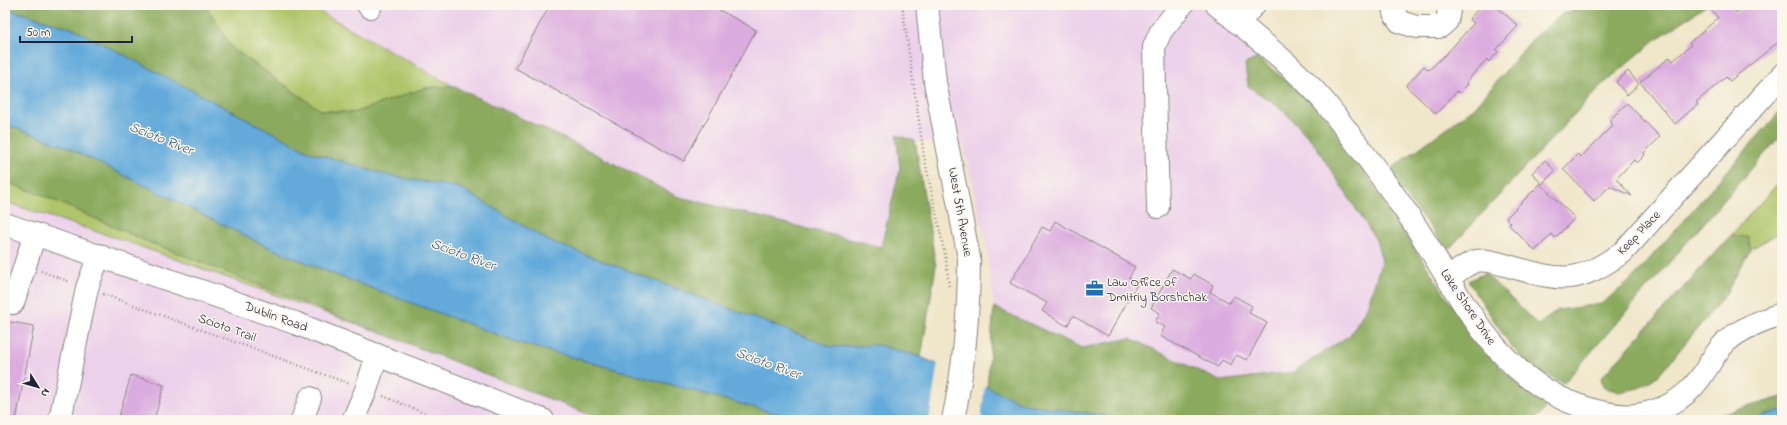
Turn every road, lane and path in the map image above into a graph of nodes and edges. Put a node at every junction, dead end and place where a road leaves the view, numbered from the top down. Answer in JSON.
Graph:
{"nodes":[{"id":1,"x":902,"y":5,"type":"edge"},
{"id":2,"x":928,"y":5,"type":"edge"},
{"id":3,"x":1182,"y":5,"type":"edge"},
{"id":4,"x":1217,"y":5,"type":"edge"},
{"id":5,"x":1254,"y":5,"type":"edge"},
{"id":6,"x":1395,"y":5,"type":"edge"},
{"id":7,"x":1450,"y":5,"type":"edge"},
{"id":8,"x":1238,"y":23,"type":"junction"},
{"id":9,"x":1782,"y":75,"type":"edge"},
{"id":10,"x":1158,"y":207,"type":"dead end"},
{"id":11,"x":5,"y":224,"type":"edge"},
{"id":12,"x":35,"y":234,"type":"junction"},
{"id":13,"x":99,"y":255,"type":"junction"},
{"id":14,"x":24,"y":265,"type":"junction"},
{"id":15,"x":1448,"y":278,"type":"junction"},
{"id":16,"x":87,"y":288,"type":"junction"},
{"id":17,"x":958,"y":300,"type":"junction"},
{"id":18,"x":5,"y":301,"type":"edge"},
{"id":19,"x":1782,"y":314,"type":"edge"},
{"id":20,"x":378,"y":355,"type":"junction"},
{"id":21,"x":366,"y":390,"type":"junction"},
{"id":22,"x":310,"y":398,"type":"dead end"},
{"id":23,"x":60,"y":420,"type":"edge"},
{"id":24,"x":302,"y":420,"type":"edge"},
{"id":25,"x":353,"y":420,"type":"edge"},
{"id":26,"x":441,"y":420,"type":"edge"},
{"id":27,"x":543,"y":420,"type":"edge"},
{"id":28,"x":953,"y":420,"type":"edge"}],
"edges":[{"from":1,"to":17,"type":"path"},
{"from":2,"to":17,"type":"street","name":"West 5th Avenue"},
{"from":3,"to":10,"type":"street"},
{"from":4,"to":8,"type":"street","name":"Lake Shore Drive"},
{"from":5,"to":8,"type":"street"},
{"from":6,"to":7,"type":"street"},
{"from":8,"to":15,"type":"street","name":"Lake Shore Drive"},
{"from":9,"to":15,"type":"street","name":"Keep Place"},
{"from":11,"to":12,"type":"street","name":"Dublin Road"},
{"from":12,"to":13,"type":"street","name":"Dublin Road"},
{"from":12,"to":14,"type":"street"},
{"from":13,"to":16,"type":"street"},
{"from":13,"to":20,"type":"street","name":"Dublin Road"},
{"from":14,"to":16,"type":"path","name":"Scioto Trail"},
{"from":14,"to":18,"type":"street"},
{"from":15,"to":19,"type":"street","name":"Lake Shore Drive"},
{"from":16,"to":21,"type":"path","name":"Scioto Trail"},
{"from":16,"to":23,"type":"street"},
{"from":17,"to":28,"type":"street","name":"West 5th Avenue"},
{"from":20,"to":21,"type":"street"},
{"from":20,"to":27,"type":"street","name":"Dublin Road"},
{"from":21,"to":25,"type":"street"},
{"from":21,"to":26,"type":"path","name":"Scioto Trail"},
{"from":22,"to":24,"type":"street"}]}
